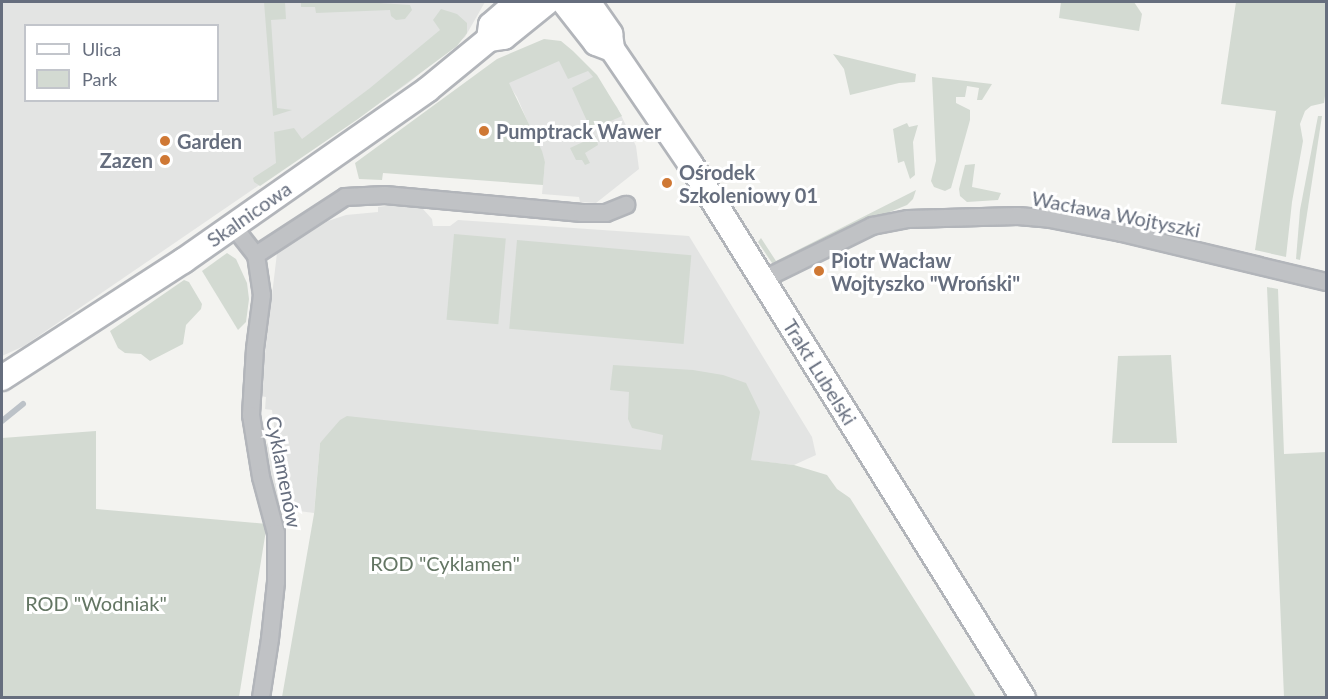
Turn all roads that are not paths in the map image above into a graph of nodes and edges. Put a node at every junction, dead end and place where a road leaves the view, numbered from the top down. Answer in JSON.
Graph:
{"nodes":[{"id":1,"x":517,"y":2,"type":"edge"},
{"id":2,"x":547,"y":2,"type":"edge"},
{"id":3,"x":564,"y":2,"type":"edge"},
{"id":4,"x":588,"y":2,"type":"edge"},
{"id":5,"x":489,"y":39,"type":"junction"},
{"id":6,"x":612,"y":49,"type":"junction"},
{"id":7,"x":626,"y":205,"type":"dead end"},
{"id":8,"x":233,"y":226,"type":"junction"},
{"id":9,"x":256,"y":255,"type":"junction"},
{"id":10,"x":762,"y":280,"type":"junction"},
{"id":11,"x":1326,"y":282,"type":"edge"},
{"id":12,"x":2,"y":378,"type":"edge"},
{"id":13,"x":261,"y":698,"type":"edge"},
{"id":14,"x":1023,"y":698,"type":"edge"}],
"edges":[{"from":1,"to":5,"type":"street","name":"Skalnicowa"},
{"from":2,"to":5,"type":"street","name":"Skalnicowa"},
{"from":3,"to":6,"type":"street","name":"Trakt Lubelski"},
{"from":4,"to":6,"type":"street","name":"Trakt Lubelski"},
{"from":5,"to":8,"type":"street","name":"Skalnicowa"},
{"from":6,"to":10,"type":"street","name":"Trakt Lubelski"},
{"from":7,"to":9,"type":"street"},
{"from":8,"to":9,"type":"street","name":"Cyklamenów"},
{"from":8,"to":12,"type":"street","name":"Skalnicowa"},
{"from":9,"to":13,"type":"street","name":"Cyklamenów"},
{"from":10,"to":11,"type":"street","name":"Wacława Wojtyszki"},
{"from":10,"to":14,"type":"street","name":"Trakt Lubelski"}]}
